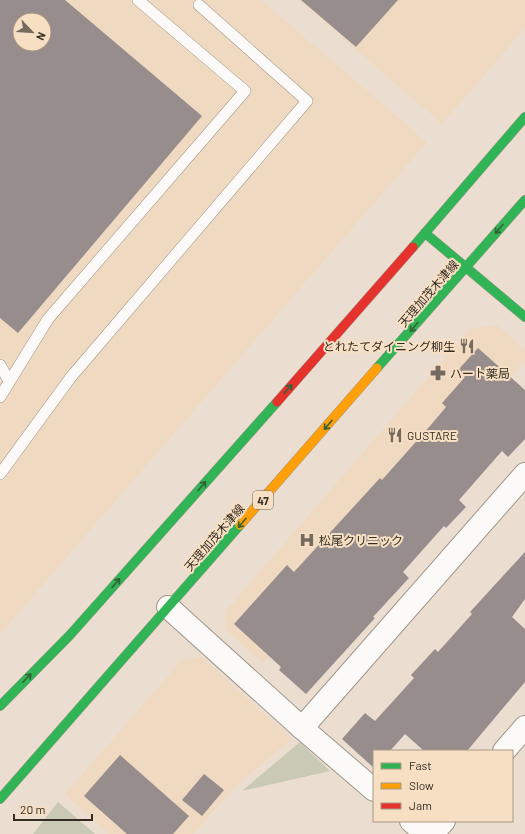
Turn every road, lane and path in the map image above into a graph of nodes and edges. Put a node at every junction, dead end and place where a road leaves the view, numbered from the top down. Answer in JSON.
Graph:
{"nodes":[{"id":1,"x":138,"y":0,"type":"edge"},
{"id":2,"x":199,"y":5,"type":"dead end"},
{"id":3,"x":525,"y":117,"type":"edge"},
{"id":4,"x":525,"y":200,"type":"edge"},
{"id":5,"x":425,"y":233,"type":"junction"},
{"id":6,"x":466,"y":268,"type":"junction"},
{"id":7,"x":525,"y":317,"type":"edge"},
{"id":8,"x":0,"y":364,"type":"edge"},
{"id":9,"x":9,"y":380,"type":"junction"},
{"id":10,"x":0,"y":397,"type":"edge"},
{"id":11,"x":0,"y":474,"type":"edge"},
{"id":12,"x":525,"y":474,"type":"edge"},
{"id":13,"x":168,"y":607,"type":"junction"},
{"id":14,"x":0,"y":706,"type":"edge"},
{"id":15,"x":525,"y":727,"type":"edge"},
{"id":16,"x":302,"y":728,"type":"junction"},
{"id":17,"x":505,"y":750,"type":"edge"},
{"id":18,"x":373,"y":789,"type":"edge"},
{"id":19,"x":0,"y":799,"type":"edge"},
{"id":20,"x":412,"y":822,"type":"edge"},
{"id":21,"x":443,"y":822,"type":"edge"},
{"id":22,"x":426,"y":834,"type":"edge"},
{"id":23,"x":432,"y":834,"type":"edge"}],
"edges":[{"from":1,"to":9,"type":"lane"},
{"from":2,"to":11,"type":"lane"},
{"from":3,"to":5,"type":"main road"},
{"from":4,"to":6,"type":"main road","name":"天理加茂木津線","number":"47","one_way":true},
{"from":5,"to":6,"type":"main road"},
{"from":14,"to":5,"type":"main road","one_way":true},
{"from":6,"to":7,"type":"main road"},
{"from":6,"to":13,"type":"main road","name":"天理加茂木津線","number":"47","one_way":true},
{"from":8,"to":9,"type":"lane"},
{"from":9,"to":10,"type":"lane"},
{"from":12,"to":16,"type":"street"},
{"from":13,"to":16,"type":"street"},
{"from":13,"to":19,"type":"main road","name":"天理加茂木津線","number":"47"},
{"from":15,"to":17,"type":"street"},
{"from":16,"to":18,"type":"street"},
{"from":20,"to":22,"type":"street"},
{"from":21,"to":23,"type":"street"}]}
